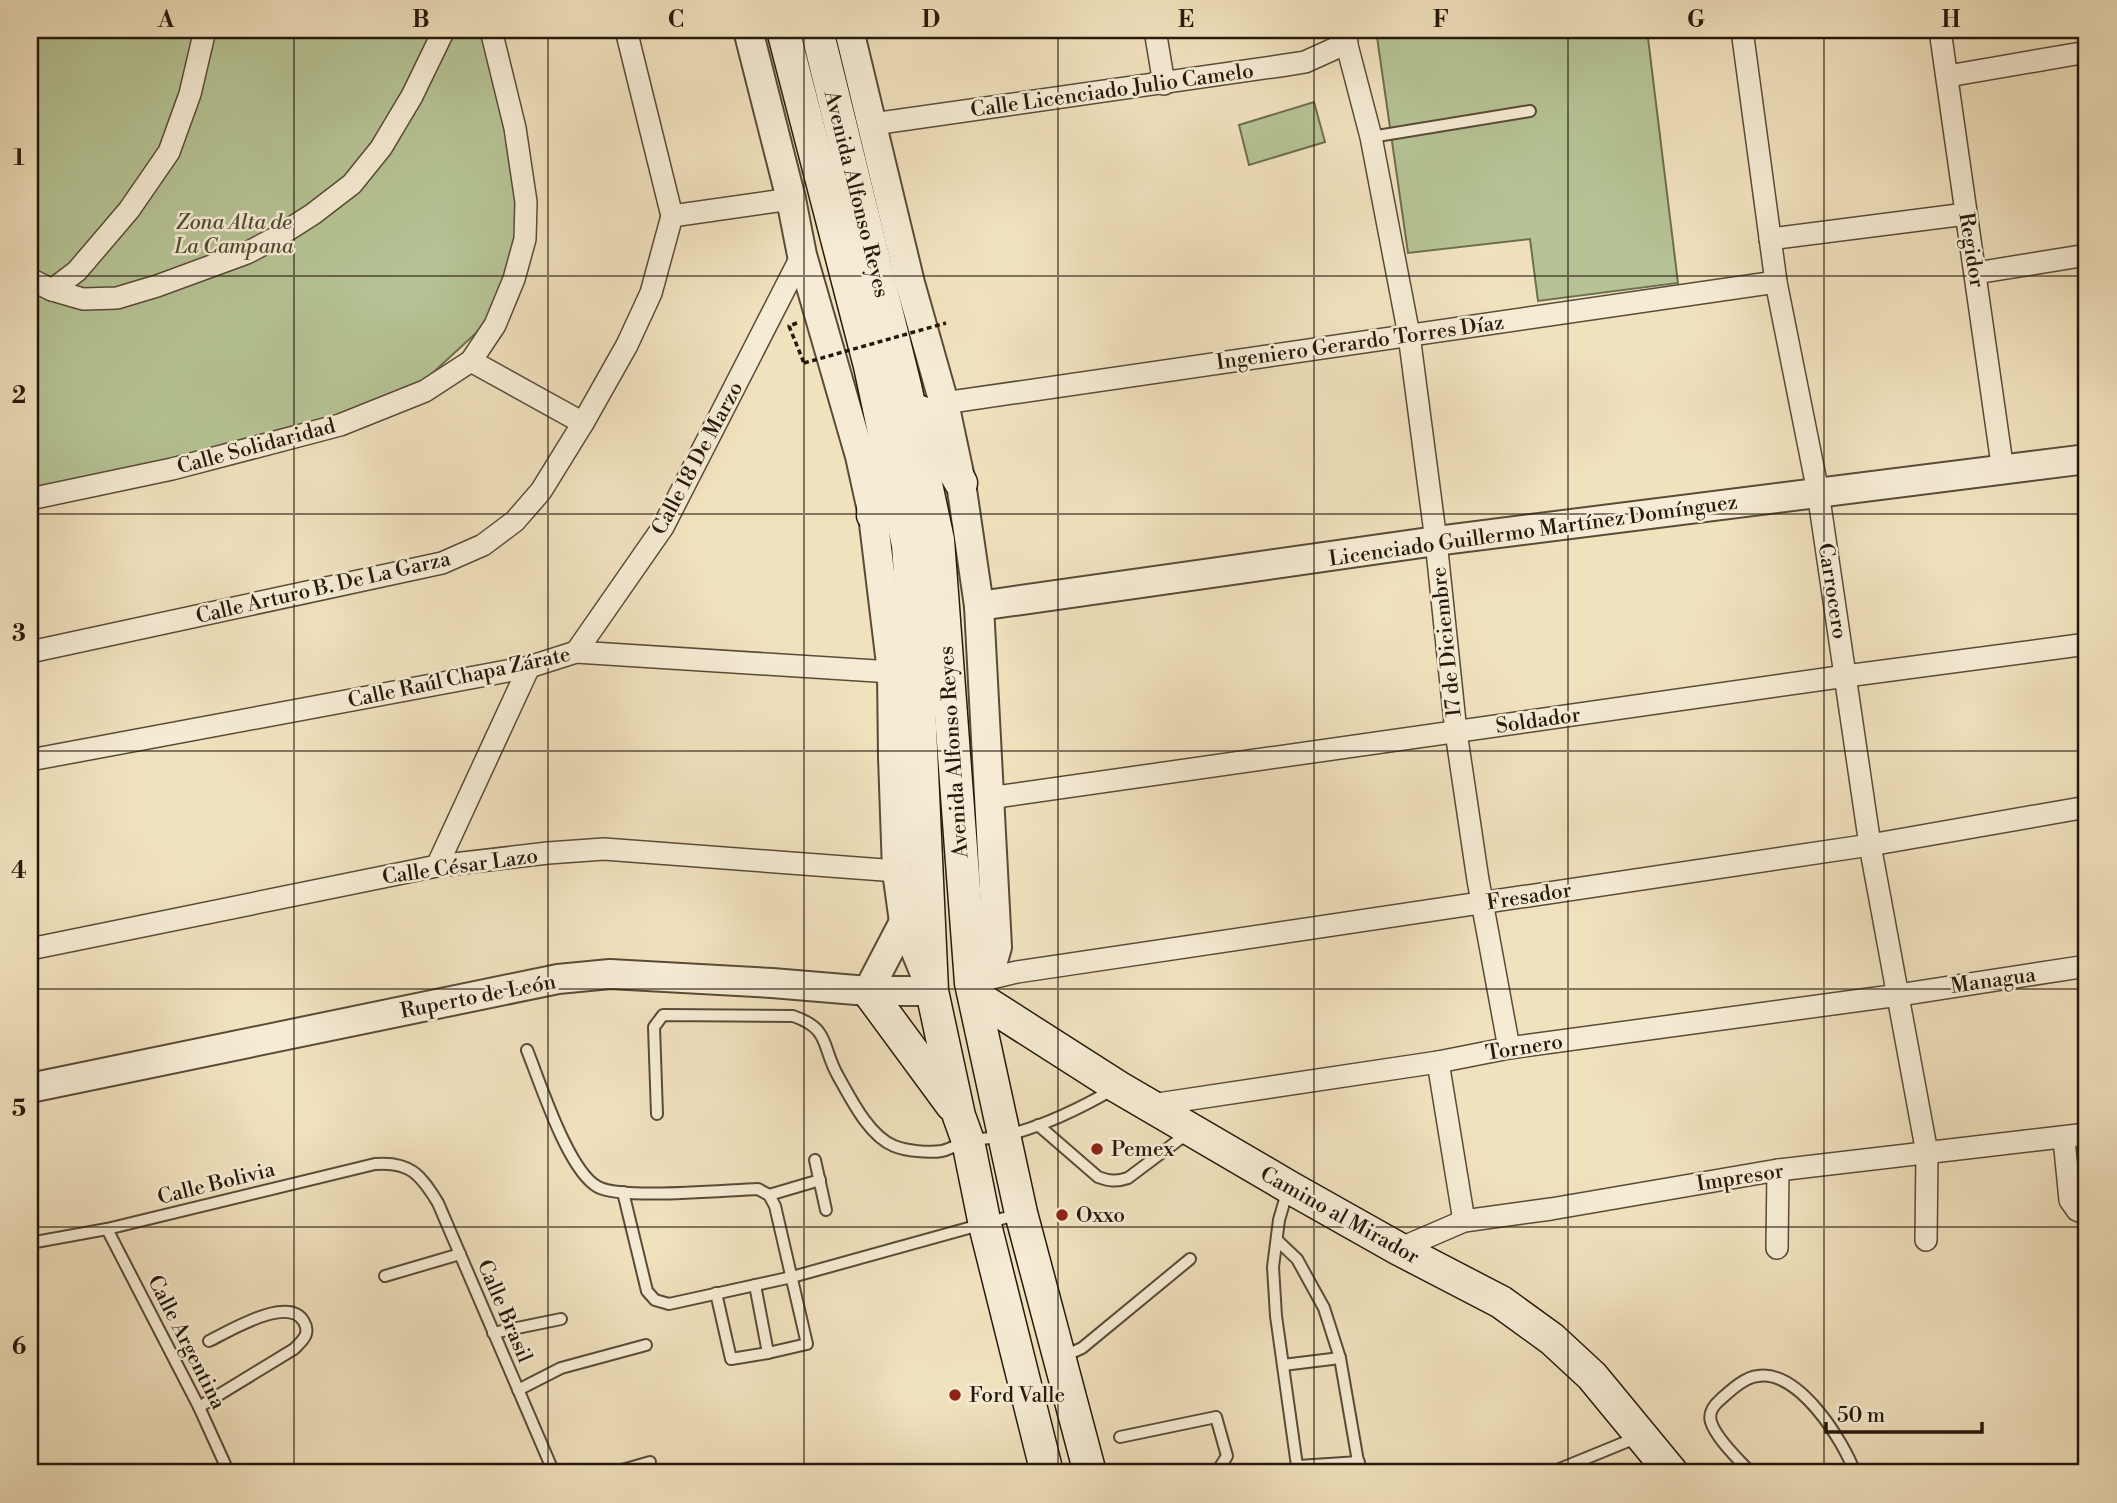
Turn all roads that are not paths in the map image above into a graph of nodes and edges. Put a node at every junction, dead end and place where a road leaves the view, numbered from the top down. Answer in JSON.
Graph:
{"nodes":[{"id":1,"x":205,"y":30,"type":"edge"},
{"id":2,"x":444,"y":30,"type":"edge"},
{"id":3,"x":491,"y":30,"type":"edge"},
{"id":4,"x":626,"y":30,"type":"edge"},
{"id":5,"x":748,"y":30,"type":"edge"},
{"id":6,"x":783,"y":30,"type":"edge"},
{"id":7,"x":817,"y":30,"type":"edge"},
{"id":8,"x":849,"y":30,"type":"edge"},
{"id":9,"x":1155,"y":30,"type":"edge"},
{"id":10,"x":1742,"y":30,"type":"edge"},
{"id":11,"x":1940,"y":30,"type":"edge"},
{"id":12,"x":1345,"y":36,"type":"edge"},
{"id":13,"x":2087,"y":52,"type":"edge"},
{"id":14,"x":1948,"y":76,"type":"junction"},
{"id":15,"x":1164,"y":83,"type":"junction"},
{"id":16,"x":1530,"y":111,"type":"dead end"},
{"id":17,"x":873,"y":124,"type":"junction"},
{"id":18,"x":1371,"y":137,"type":"junction"},
{"id":19,"x":790,"y":200,"type":"junction"},
{"id":20,"x":1966,"y":214,"type":"junction"},
{"id":21,"x":672,"y":216,"type":"junction"},
{"id":22,"x":1770,"y":239,"type":"junction"},
{"id":23,"x":802,"y":255,"type":"junction"},
{"id":24,"x":2087,"y":255,"type":"edge"},
{"id":25,"x":1976,"y":273,"type":"junction"},
{"id":26,"x":30,"y":279,"type":"edge"},
{"id":27,"x":1776,"y":282,"type":"junction"},
{"id":28,"x":52,"y":290,"type":"junction"},
{"id":29,"x":1409,"y":335,"type":"junction"},
{"id":30,"x":471,"y":361,"type":"junction"},
{"id":31,"x":905,"y":386,"type":"junction"},
{"id":32,"x":944,"y":403,"type":"junction"},
{"id":33,"x":881,"y":416,"type":"junction"},
{"id":34,"x":583,"y":423,"type":"junction"},
{"id":35,"x":2087,"y":459,"type":"edge"},
{"id":36,"x":2003,"y":471,"type":"junction"},
{"id":37,"x":961,"y":484,"type":"junction"},
{"id":38,"x":1818,"y":492,"type":"junction"},
{"id":39,"x":30,"y":499,"type":"edge"},
{"id":40,"x":873,"y":515,"type":"junction"},
{"id":41,"x":1436,"y":541,"type":"junction"},
{"id":42,"x":979,"y":606,"type":"junction"},
{"id":43,"x":2087,"y":643,"type":"edge"},
{"id":44,"x":30,"y":652,"type":"edge"},
{"id":45,"x":576,"y":652,"type":"junction"},
{"id":46,"x":529,"y":667,"type":"junction"},
{"id":47,"x":892,"y":672,"type":"junction"},
{"id":48,"x":1846,"y":676,"type":"junction"},
{"id":49,"x":1456,"y":732,"type":"junction"},
{"id":50,"x":30,"y":760,"type":"edge"},
{"id":51,"x":989,"y":798,"type":"junction"},
{"id":52,"x":2087,"y":807,"type":"edge"},
{"id":53,"x":1870,"y":845,"type":"junction"},
{"id":54,"x":438,"y":866,"type":"junction"},
{"id":55,"x":897,"y":871,"type":"junction"},
{"id":56,"x":1483,"y":903,"type":"junction"},
{"id":57,"x":904,"y":922,"type":"junction"},
{"id":58,"x":30,"y":949,"type":"edge"},
{"id":59,"x":2087,"y":966,"type":"edge"},
{"id":60,"x":972,"y":989,"type":"junction"},
{"id":61,"x":868,"y":991,"type":"junction"},
{"id":62,"x":932,"y":991,"type":"junction"},
{"id":63,"x":795,"y":993,"type":"junction"},
{"id":64,"x":1899,"y":995,"type":"junction"},
{"id":65,"x":793,"y":1016,"type":"junction"},
{"id":66,"x":1509,"y":1048,"type":"junction"},
{"id":67,"x":527,"y":1050,"type":"dead end"},
{"id":68,"x":1438,"y":1062,"type":"junction"},
{"id":69,"x":1118,"y":1087,"type":"junction"},
{"id":70,"x":30,"y":1088,"type":"edge"},
{"id":71,"x":1151,"y":1105,"type":"junction"},
{"id":72,"x":657,"y":1114,"type":"dead end"},
{"id":73,"x":1038,"y":1125,"type":"junction"},
{"id":74,"x":964,"y":1129,"type":"junction"},
{"id":75,"x":1192,"y":1130,"type":"junction"},
{"id":76,"x":2087,"y":1135,"type":"edge"},
{"id":77,"x":1003,"y":1136,"type":"junction"},
{"id":78,"x":2064,"y":1139,"type":"junction"},
{"id":79,"x":1927,"y":1153,"type":"junction"},
{"id":80,"x":815,"y":1160,"type":"dead end"},
{"id":81,"x":411,"y":1170,"type":"joint"},
{"id":82,"x":1778,"y":1170,"type":"junction"},
{"id":83,"x":820,"y":1180,"type":"junction"},
{"id":84,"x":1289,"y":1187,"type":"junction"},
{"id":85,"x":623,"y":1192,"type":"junction"},
{"id":86,"x":769,"y":1195,"type":"junction"},
{"id":87,"x":826,"y":1210,"type":"dead end"},
{"id":88,"x":1021,"y":1213,"type":"junction"},
{"id":89,"x":2087,"y":1214,"type":"edge"},
{"id":90,"x":1464,"y":1221,"type":"junction"},
{"id":91,"x":985,"y":1224,"type":"junction"},
{"id":92,"x":107,"y":1229,"type":"junction"},
{"id":93,"x":1277,"y":1240,"type":"junction"},
{"id":94,"x":1926,"y":1240,"type":"dead end"},
{"id":95,"x":30,"y":1243,"type":"edge"},
{"id":96,"x":1777,"y":1248,"type":"dead end"},
{"id":97,"x":1399,"y":1249,"type":"junction"},
{"id":98,"x":460,"y":1254,"type":"junction"},
{"id":99,"x":1190,"y":1259,"type":"dead end"},
{"id":100,"x":385,"y":1276,"type":"dead end"},
{"id":101,"x":792,"y":1277,"type":"junction"},
{"id":102,"x":755,"y":1285,"type":"junction"},
{"id":103,"x":716,"y":1293,"type":"junction"},
{"id":104,"x":561,"y":1319,"type":"dead end"},
{"id":105,"x":493,"y":1333,"type":"junction"},
{"id":106,"x":209,"y":1341,"type":"dead end"},
{"id":107,"x":646,"y":1345,"type":"dead end"},
{"id":108,"x":768,"y":1353,"type":"junction"},
{"id":109,"x":1340,"y":1358,"type":"junction"},
{"id":110,"x":1060,"y":1359,"type":"junction"},
{"id":111,"x":1283,"y":1365,"type":"junction"},
{"id":112,"x":518,"y":1390,"type":"junction"},
{"id":113,"x":199,"y":1407,"type":"junction"},
{"id":114,"x":1642,"y":1436,"type":"junction"},
{"id":115,"x":1120,"y":1437,"type":"dead end"},
{"id":116,"x":650,"y":1462,"type":"dead end"},
{"id":117,"x":1360,"y":1468,"type":"edge"},
{"id":118,"x":1298,"y":1470,"type":"edge"},
{"id":119,"x":229,"y":1473,"type":"edge"},
{"id":120,"x":554,"y":1473,"type":"edge"},
{"id":121,"x":612,"y":1473,"type":"edge"},
{"id":122,"x":1047,"y":1473,"type":"edge"},
{"id":123,"x":1090,"y":1473,"type":"edge"},
{"id":124,"x":1192,"y":1473,"type":"edge"},
{"id":125,"x":1550,"y":1473,"type":"edge"},
{"id":126,"x":1672,"y":1473,"type":"edge"},
{"id":127,"x":1751,"y":1473,"type":"edge"},
{"id":128,"x":1855,"y":1473,"type":"edge"}],
"edges":[{"from":1,"to":28,"type":"street"},
{"from":2,"to":28,"type":"street"},
{"from":3,"to":30,"type":"street","name":"Calle Solidaridad"},
{"from":4,"to":21,"type":"street","name":"Calle Arturo B. De La Garza"},
{"from":5,"to":19,"type":"street"},
{"from":6,"to":33,"type":"main road","name":"Avenida Alfonso Reyes"},
{"from":7,"to":31,"type":"main road","name":"Avenida Alfonso Reyes"},
{"from":8,"to":17,"type":"street"},
{"from":9,"to":15,"type":"street"},
{"from":10,"to":22,"type":"street","name":"Carrocero"},
{"from":11,"to":14,"type":"street","name":"Regidor"},
{"from":12,"to":15,"type":"street","name":"Calle Licenciado Julio Camelo"},
{"from":12,"to":18,"type":"street","name":"17 de Diciembre"},
{"from":13,"to":14,"type":"street"},
{"from":14,"to":20,"type":"street","name":"Regidor"},
{"from":15,"to":17,"type":"street","name":"Calle Licenciado Julio Camelo"},
{"from":16,"to":18,"type":"lane"},
{"from":17,"to":32,"type":"street"},
{"from":18,"to":29,"type":"street","name":"17 de Diciembre"},
{"from":19,"to":21,"type":"street"},
{"from":19,"to":23,"type":"street"},
{"from":20,"to":22,"type":"street"},
{"from":20,"to":25,"type":"street","name":"Regidor"},
{"from":21,"to":34,"type":"street","name":"Calle Arturo B. De La Garza"},
{"from":22,"to":27,"type":"street","name":"Carrocero"},
{"from":23,"to":40,"type":"street"},
{"from":23,"to":45,"type":"street","name":"Calle 18 De Marzo"},
{"from":24,"to":25,"type":"street"},
{"from":25,"to":36,"type":"street","name":"Regidor"},
{"from":26,"to":28,"type":"street"},
{"from":27,"to":29,"type":"street","name":"Ingeniero Gerardo Torres Díaz"},
{"from":27,"to":38,"type":"street","name":"Carrocero"},
{"from":29,"to":32,"type":"street","name":"Ingeniero Gerardo Torres Díaz"},
{"from":29,"to":41,"type":"street","name":"17 de Diciembre"},
{"from":30,"to":34,"type":"street"},
{"from":30,"to":39,"type":"street","name":"Calle Solidaridad"},
{"from":31,"to":37,"type":"main road"},
{"from":31,"to":60,"type":"main road","name":"Avenida Alfonso Reyes"},
{"from":32,"to":37,"type":"street"},
{"from":33,"to":40,"type":"main road"},
{"from":33,"to":62,"type":"main road","name":"Avenida Alfonso Reyes"},
{"from":34,"to":44,"type":"street","name":"Calle Arturo B. De La Garza"},
{"from":35,"to":36,"type":"street","name":"Licenciado Guillermo Martínez Domínguez"},
{"from":36,"to":38,"type":"street","name":"Licenciado Guillermo Martínez Domínguez"},
{"from":37,"to":42,"type":"street"},
{"from":38,"to":41,"type":"street","name":"Licenciado Guillermo Martínez Domínguez"},
{"from":38,"to":48,"type":"street","name":"Carrocero"},
{"from":40,"to":47,"type":"street"},
{"from":41,"to":42,"type":"street","name":"Licenciado Guillermo Martínez Domínguez"},
{"from":41,"to":49,"type":"street","name":"17 de Diciembre"},
{"from":42,"to":51,"type":"street"},
{"from":43,"to":48,"type":"street","name":"Soldador"},
{"from":45,"to":46,"type":"street","name":"Calle Raúl Chapa Zárate"},
{"from":45,"to":47,"type":"street","name":"Calle Raúl Chapa Zárate"},
{"from":46,"to":50,"type":"street","name":"Calle Raúl Chapa Zárate"},
{"from":46,"to":54,"type":"street"},
{"from":47,"to":55,"type":"street"},
{"from":48,"to":49,"type":"street","name":"Soldador"},
{"from":48,"to":53,"type":"street","name":"Carrocero"},
{"from":49,"to":51,"type":"street","name":"Soldador"},
{"from":49,"to":56,"type":"street","name":"17 de Diciembre"},
{"from":51,"to":60,"type":"street"},
{"from":52,"to":53,"type":"street","name":"Fresador"},
{"from":53,"to":56,"type":"street","name":"Fresador"},
{"from":53,"to":64,"type":"street","name":"Carrocero"},
{"from":54,"to":55,"type":"street","name":"Calle César Lazo"},
{"from":54,"to":58,"type":"street","name":"Calle César Lazo"},
{"from":55,"to":57,"type":"street"},
{"from":56,"to":60,"type":"street","name":"Fresador"},
{"from":56,"to":66,"type":"street","name":"17 de Diciembre"},
{"from":57,"to":61,"type":"street"},
{"from":57,"to":62,"type":"street"},
{"from":59,"to":64,"type":"street","name":"Managua"},
{"from":60,"to":62,"type":"main road"},
{"from":60,"to":69,"type":"main road","name":"Camino al Mirador"},
{"from":60,"to":77,"type":"main road","name":"Avenida Alfonso Reyes"},
{"from":61,"to":62,"type":"street","name":"Ruperto de León"},
{"from":61,"to":63,"type":"street","name":"Ruperto de León"},
{"from":61,"to":74,"type":"main road"},
{"from":62,"to":74,"type":"main road","name":"Avenida Alfonso Reyes"},
{"from":63,"to":65,"type":"lane"},
{"from":63,"to":70,"type":"street","name":"Ruperto de León"},
{"from":64,"to":66,"type":"street","name":"Tornero"},
{"from":64,"to":79,"type":"street","name":"Carrocero"},
{"from":65,"to":72,"type":"lane"},
{"from":65,"to":74,"type":"lane"},
{"from":66,"to":68,"type":"street","name":"Tornero"},
{"from":67,"to":85,"type":"lane"},
{"from":68,"to":71,"type":"street","name":"Tornero"},
{"from":68,"to":90,"type":"street"},
{"from":69,"to":71,"type":"main road","name":"Camino al Mirador"},
{"from":69,"to":73,"type":"lane"},
{"from":71,"to":75,"type":"main road","name":"Camino al Mirador"},
{"from":73,"to":75,"type":"lane"},
{"from":73,"to":77,"type":"lane"},
{"from":74,"to":77,"type":"lane"},
{"from":74,"to":91,"type":"main road","name":"Avenida Alfonso Reyes"},
{"from":75,"to":84,"type":"main road","name":"Camino al Mirador"},
{"from":76,"to":78,"type":"street","name":"Impresor"},
{"from":77,"to":88,"type":"main road","name":"Avenida Alfonso Reyes"},
{"from":78,"to":79,"type":"street","name":"Impresor"},
{"from":78,"to":89,"type":"street"},
{"from":79,"to":82,"type":"street","name":"Impresor"},
{"from":79,"to":94,"type":"street","name":"Carrocero"},
{"from":80,"to":83,"type":"lane"},
{"from":81,"to":92,"type":"lane","name":"Calle Bolivia"},
{"from":81,"to":98,"type":"lane","name":"Calle Brasil"},
{"from":82,"to":90,"type":"street","name":"Impresor"},
{"from":82,"to":96,"type":"street"},
{"from":83,"to":86,"type":"lane"},
{"from":83,"to":87,"type":"lane"},
{"from":84,"to":93,"type":"lane"},
{"from":84,"to":97,"type":"main road","name":"Camino al Mirador"},
{"from":85,"to":86,"type":"lane"},
{"from":85,"to":103,"type":"lane"},
{"from":86,"to":101,"type":"lane"},
{"from":88,"to":91,"type":"lane"},
{"from":88,"to":110,"type":"main road","name":"Avenida Alfonso Reyes"},
{"from":90,"to":97,"type":"street","name":"Impresor"},
{"from":91,"to":101,"type":"lane"},
{"from":91,"to":122,"type":"main road","name":"Avenida Alfonso Reyes"},
{"from":92,"to":95,"type":"lane","name":"Calle Bolivia"},
{"from":92,"to":113,"type":"lane","name":"Calle Argentina"},
{"from":93,"to":109,"type":"lane"},
{"from":93,"to":111,"type":"lane"},
{"from":97,"to":114,"type":"main road","name":"Camino al Mirador"},
{"from":98,"to":100,"type":"lane"},
{"from":98,"to":105,"type":"lane","name":"Calle Brasil"},
{"from":99,"to":110,"type":"lane"},
{"from":101,"to":102,"type":"lane"},
{"from":101,"to":108,"type":"lane"},
{"from":102,"to":103,"type":"lane"},
{"from":102,"to":108,"type":"lane"},
{"from":103,"to":108,"type":"lane"},
{"from":104,"to":105,"type":"lane"},
{"from":105,"to":112,"type":"lane","name":"Calle Brasil"},
{"from":106,"to":113,"type":"lane"},
{"from":107,"to":112,"type":"lane"},
{"from":109,"to":111,"type":"lane"},
{"from":109,"to":117,"type":"lane"},
{"from":110,"to":123,"type":"main road","name":"Avenida Alfonso Reyes"},
{"from":111,"to":118,"type":"lane"},
{"from":112,"to":120,"type":"lane","name":"Calle Brasil"},
{"from":113,"to":119,"type":"lane","name":"Calle Argentina"},
{"from":114,"to":125,"type":"lane"},
{"from":114,"to":126,"type":"main road","name":"Camino al Mirador"},
{"from":115,"to":124,"type":"lane"},
{"from":116,"to":121,"type":"lane"},
{"from":117,"to":118,"type":"lane"},
{"from":127,"to":128,"type":"lane"}]}
